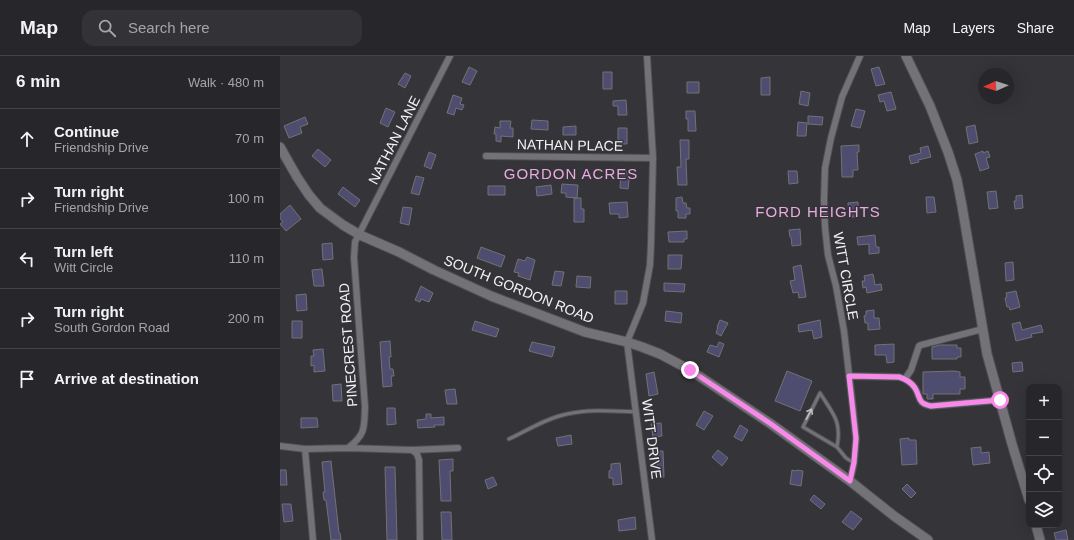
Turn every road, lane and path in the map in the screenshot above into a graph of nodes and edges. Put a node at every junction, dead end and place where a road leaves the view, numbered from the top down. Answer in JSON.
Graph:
{"nodes":[{"id":1,"x":450,"y":56,"type":"edge"},
{"id":2,"x":647,"y":56,"type":"edge"},
{"id":3,"x":860,"y":56,"type":"edge"},
{"id":4,"x":906,"y":56,"type":"edge"},
{"id":5,"x":280,"y":147,"type":"edge"},
{"id":6,"x":486,"y":156,"type":"dead end"},
{"id":7,"x":653,"y":158,"type":"junction"},
{"id":8,"x":360,"y":235,"type":"junction"},
{"id":9,"x":983,"y":329,"type":"junction"},
{"id":10,"x":627,"y":342,"type":"junction"},
{"id":11,"x":849,"y":376,"type":"junction"},
{"id":12,"x":905,"y":379,"type":"junction"},
{"id":13,"x":1000,"y":400,"type":"junction"},
{"id":14,"x":636,"y":412,"type":"junction"},
{"id":15,"x":510,"y":439,"type":"dead end"},
{"id":16,"x":280,"y":446,"type":"edge"},
{"id":17,"x":837,"y":447,"type":"junction"},
{"id":18,"x":348,"y":448,"type":"junction"},
{"id":19,"x":458,"y":448,"type":"dead end"},
{"id":20,"x":305,"y":449,"type":"junction"},
{"id":21,"x":412,"y":450,"type":"junction"},
{"id":22,"x":854,"y":462,"type":"junction"},
{"id":23,"x":850,"y":481,"type":"junction"},
{"id":24,"x":1027,"y":492,"type":"edge"},
{"id":25,"x":1037,"y":528,"type":"edge"},
{"id":26,"x":313,"y":540,"type":"edge"},
{"id":27,"x":420,"y":540,"type":"edge"},
{"id":28,"x":652,"y":540,"type":"edge"},
{"id":29,"x":928,"y":540,"type":"edge"},
{"id":30,"x":1040,"y":540,"type":"edge"}],
"edges":[{"from":1,"to":8,"type":"street","name":"NATHAN LANE"},
{"from":2,"to":7,"type":"street"},
{"from":3,"to":11,"type":"street","name":"WITT CIRCLE"},
{"from":4,"to":9,"type":"street"},
{"from":5,"to":8,"type":"street","name":"SOUTH GORDON ROAD"},
{"from":6,"to":7,"type":"street","name":"NATHAN PLACE"},
{"from":7,"to":10,"type":"street"},
{"from":8,"to":10,"type":"street","name":"SOUTH GORDON ROAD"},
{"from":8,"to":18,"type":"street","name":"PINECREST ROAD"},
{"from":9,"to":12,"type":"street"},
{"from":9,"to":13,"type":"street"},
{"from":10,"to":14,"type":"street","name":"WITT DRIVE"},
{"from":10,"to":23,"type":"street","name":"SOUTH GORDON ROAD"},
{"from":11,"to":12,"type":"street"},
{"from":11,"to":22,"type":"street","name":"WITT CIRCLE"},
{"from":12,"to":13,"type":"street"},
{"from":13,"to":24,"type":"street"},
{"from":14,"to":15,"type":"lane"},
{"from":14,"to":28,"type":"street","name":"WITT DRIVE"},
{"from":16,"to":20,"type":"street"},
{"from":17,"to":17,"type":"lane","one_way":true},
{"from":17,"to":22,"type":"lane"},
{"from":18,"to":20,"type":"street"},
{"from":18,"to":21,"type":"street"},
{"from":19,"to":21,"type":"street"},
{"from":20,"to":26,"type":"street"},
{"from":21,"to":27,"type":"street"},
{"from":22,"to":23,"type":"street","name":"WITT CIRCLE"},
{"from":23,"to":29,"type":"street","name":"SOUTH GORDON ROAD"},
{"from":25,"to":30,"type":"street"}]}
